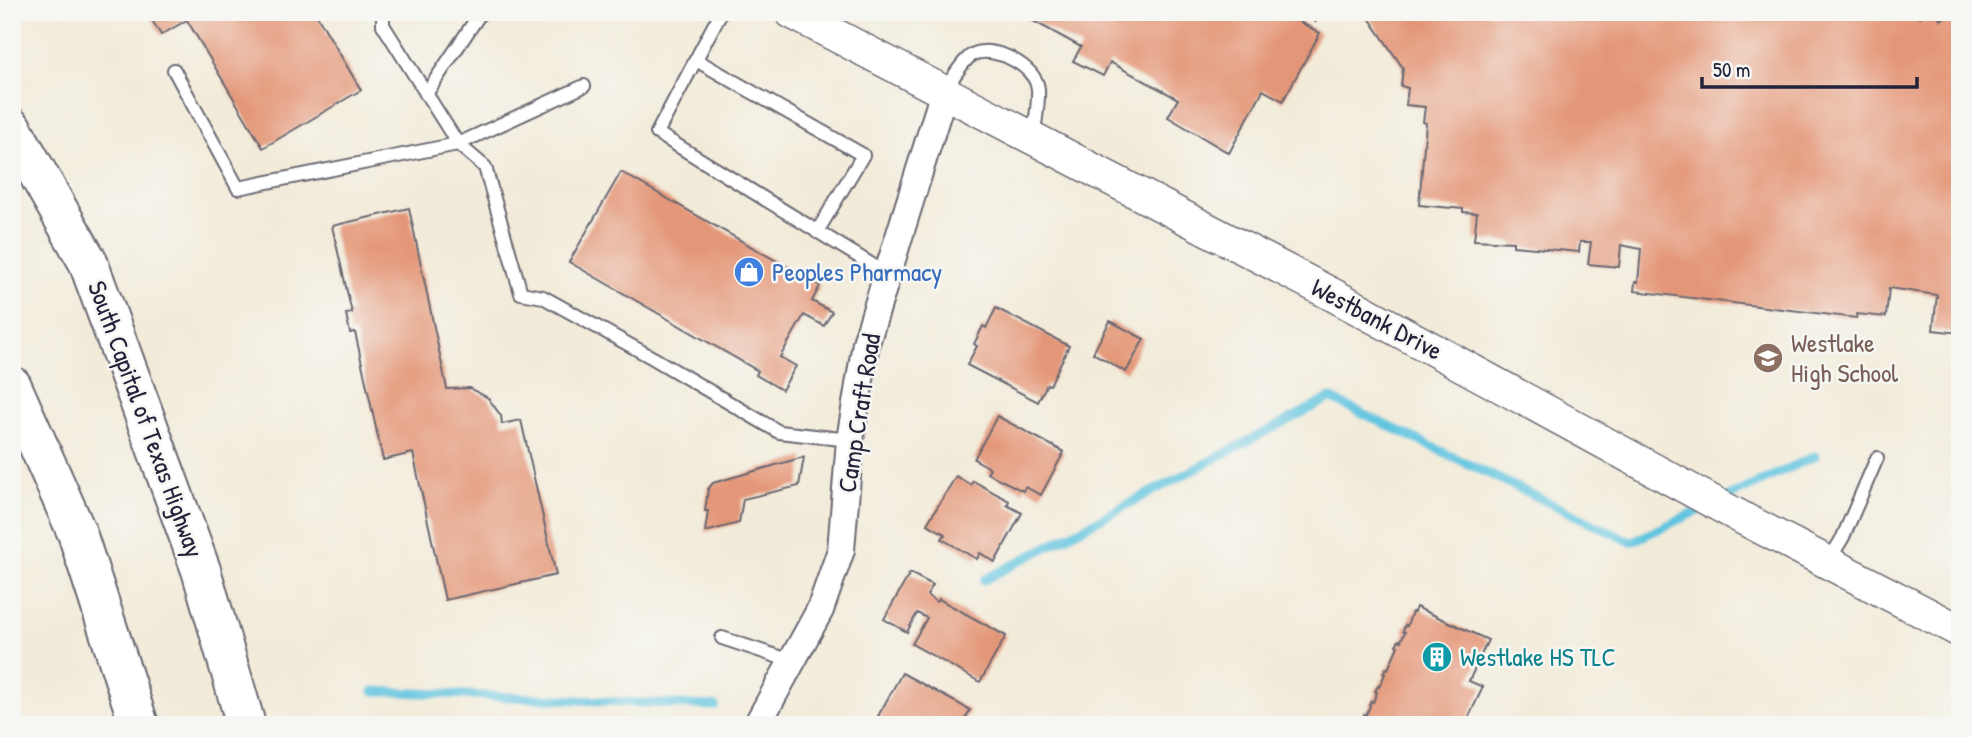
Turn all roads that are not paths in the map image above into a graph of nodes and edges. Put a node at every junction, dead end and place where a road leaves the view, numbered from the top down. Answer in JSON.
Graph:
{"nodes":[{"id":1,"x":383,"y":12,"type":"edge"},
{"id":2,"x":481,"y":12,"type":"edge"},
{"id":3,"x":721,"y":12,"type":"edge"},
{"id":4,"x":791,"y":12,"type":"edge"},
{"id":5,"x":695,"y":60,"type":"junction"},
{"id":6,"x":174,"y":70,"type":"dead end"},
{"id":7,"x":584,"y":86,"type":"dead end"},
{"id":8,"x":944,"y":92,"type":"junction"},
{"id":9,"x":426,"y":94,"type":"junction"},
{"id":10,"x":12,"y":128,"type":"edge"},
{"id":11,"x":1033,"y":139,"type":"junction"},
{"id":12,"x":458,"y":144,"type":"junction"},
{"id":13,"x":817,"y":232,"type":"junction"},
{"id":14,"x":887,"y":274,"type":"junction"},
{"id":15,"x":12,"y":386,"type":"edge"},
{"id":16,"x":850,"y":440,"type":"junction"},
{"id":17,"x":1877,"y":458,"type":"dead end"},
{"id":18,"x":1828,"y":562,"type":"junction"},
{"id":19,"x":1960,"y":631,"type":"edge"},
{"id":20,"x":722,"y":638,"type":"dead end"},
{"id":21,"x":791,"y":661,"type":"junction"},
{"id":22,"x":139,"y":725,"type":"edge"},
{"id":23,"x":246,"y":725,"type":"edge"},
{"id":24,"x":757,"y":725,"type":"edge"}],
"edges":[{"from":1,"to":9,"type":"lane"},
{"from":2,"to":9,"type":"lane"},
{"from":3,"to":5,"type":"lane"},
{"from":4,"to":8,"type":"street","name":"Westbank Drive"},
{"from":5,"to":13,"type":"lane"},
{"from":5,"to":13,"type":"lane"},
{"from":6,"to":12,"type":"lane"},
{"from":7,"to":12,"type":"lane"},
{"from":8,"to":11,"type":"street","name":"Westbank Drive"},
{"from":8,"to":11,"type":"lane"},
{"from":8,"to":14,"type":"street","name":"Camp Craft Road"},
{"from":9,"to":12,"type":"lane"},
{"from":10,"to":23,"type":"highway","name":"South Capital of Texas Highway"},
{"from":11,"to":18,"type":"street","name":"Westbank Drive"},
{"from":12,"to":16,"type":"lane"},
{"from":13,"to":14,"type":"lane"},
{"from":14,"to":16,"type":"street","name":"Camp Craft Road"},
{"from":15,"to":22,"type":"highway"},
{"from":16,"to":21,"type":"street","name":"Camp Craft Road"},
{"from":17,"to":18,"type":"lane"},
{"from":18,"to":19,"type":"street","name":"Westbank Drive"},
{"from":20,"to":21,"type":"lane"},
{"from":21,"to":24,"type":"street","name":"Camp Craft Road"}]}
